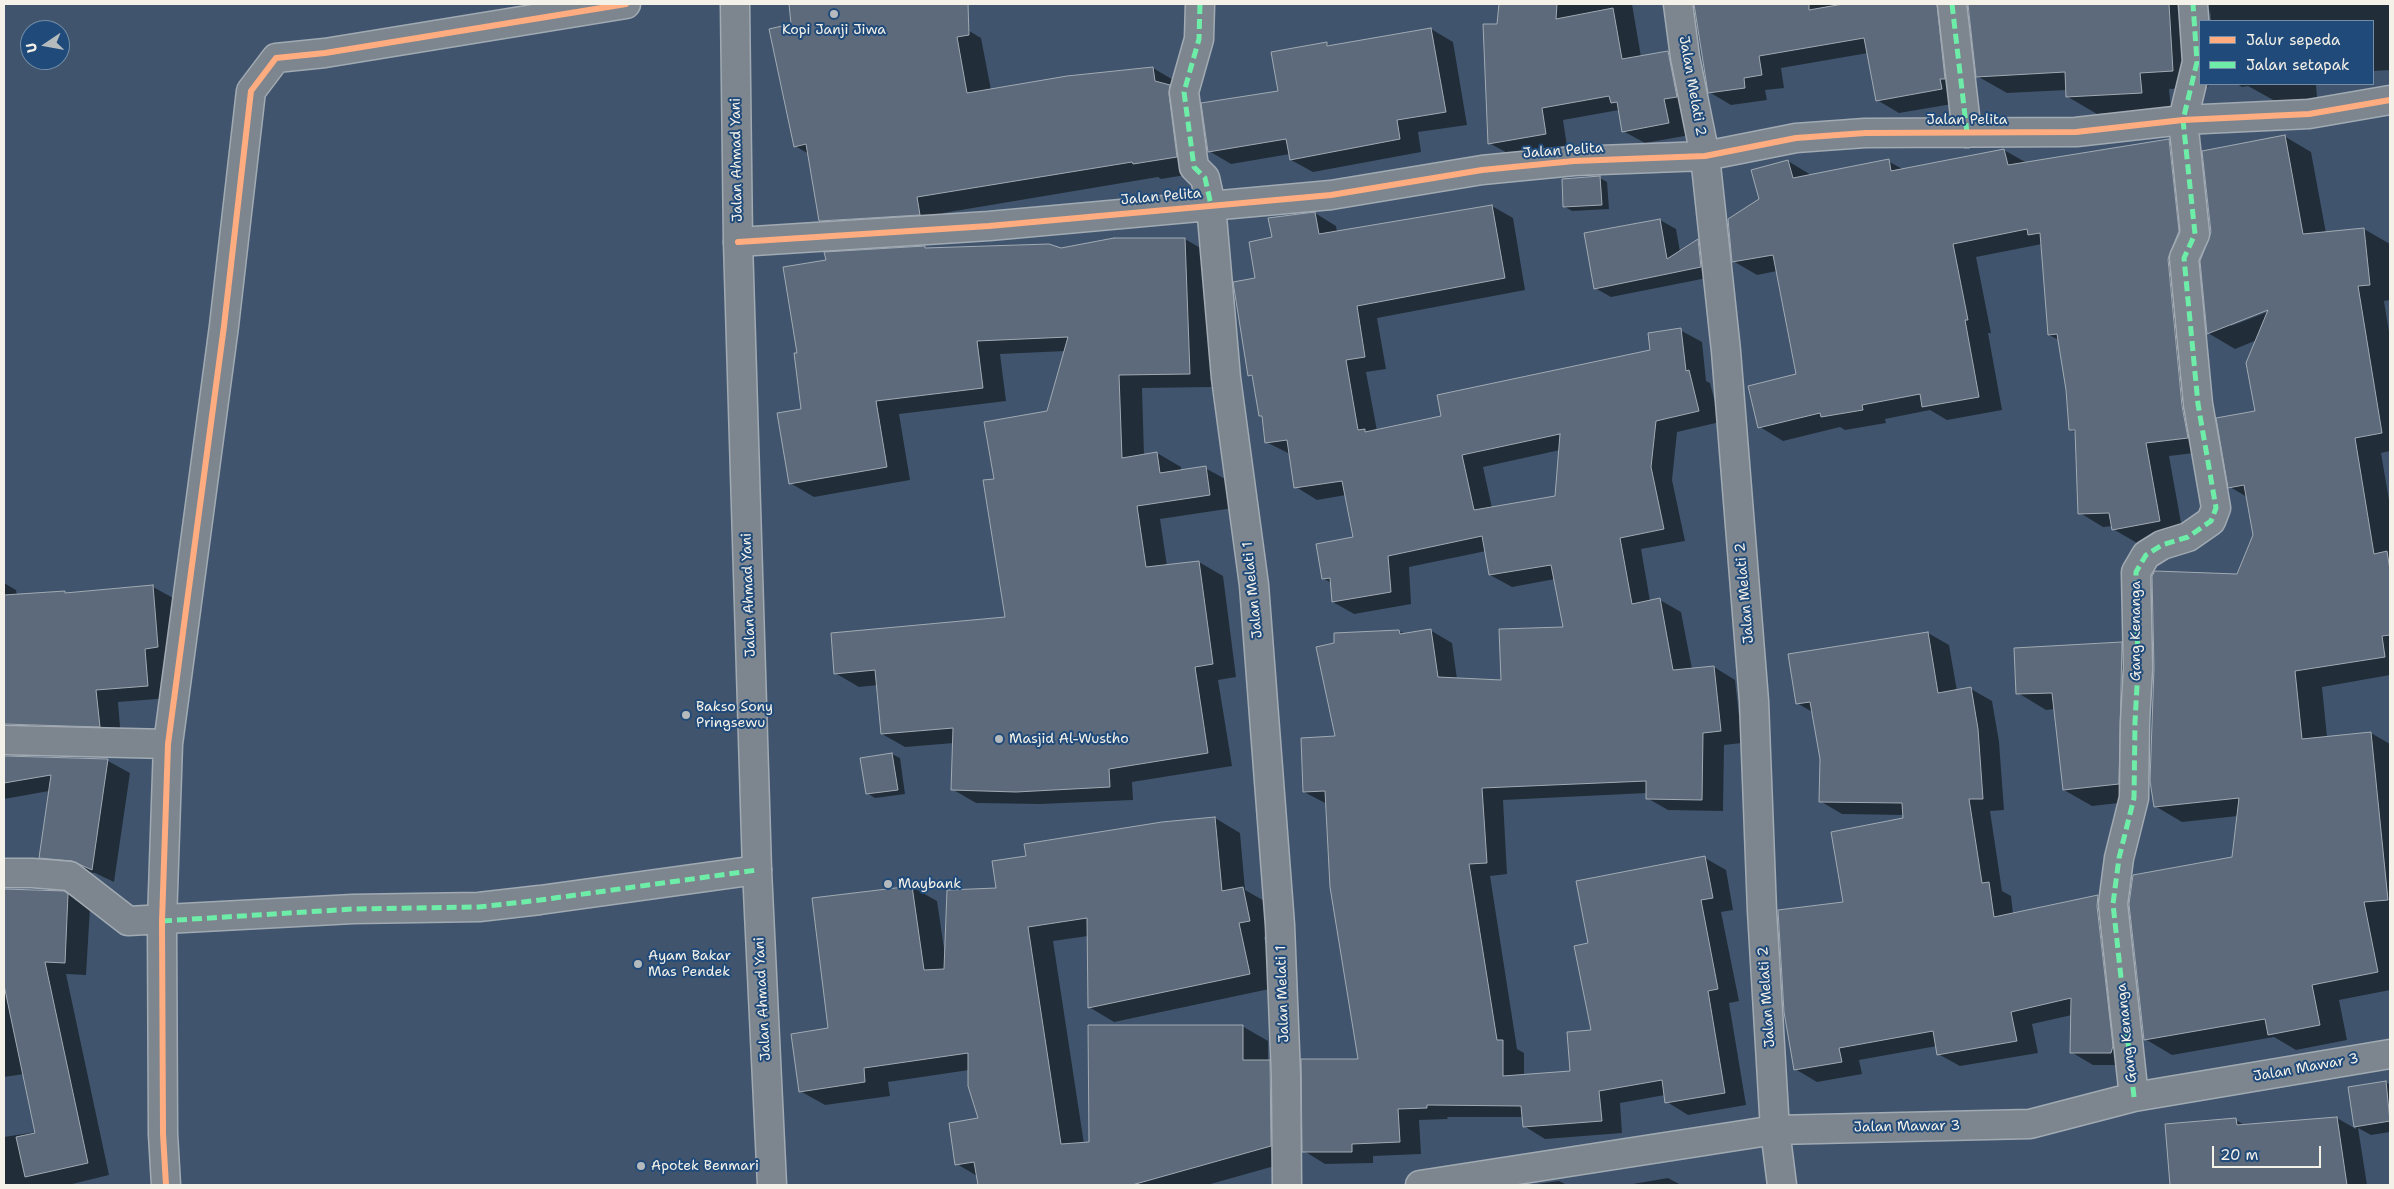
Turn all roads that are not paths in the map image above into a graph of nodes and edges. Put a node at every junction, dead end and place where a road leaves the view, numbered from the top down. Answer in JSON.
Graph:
{"nodes":[{"id":1,"x":626,"y":4,"type":"edge"},
{"id":2,"x":735,"y":4,"type":"edge"},
{"id":3,"x":1200,"y":4,"type":"edge"},
{"id":4,"x":1678,"y":4,"type":"edge"},
{"id":5,"x":1952,"y":4,"type":"edge"},
{"id":6,"x":2193,"y":4,"type":"edge"},
{"id":7,"x":2390,"y":100,"type":"edge"},
{"id":8,"x":2183,"y":120,"type":"junction"},
{"id":9,"x":1967,"y":133,"type":"junction"},
{"id":10,"x":1705,"y":156,"type":"junction"},
{"id":11,"x":1212,"y":205,"type":"junction"},
{"id":12,"x":738,"y":242,"type":"junction"},
{"id":13,"x":4,"y":740,"type":"edge"},
{"id":14,"x":168,"y":744,"type":"junction"},
{"id":15,"x":757,"y":870,"type":"junction"},
{"id":16,"x":4,"y":873,"type":"edge"},
{"id":17,"x":162,"y":921,"type":"junction"},
{"id":18,"x":2390,"y":1054,"type":"edge"},
{"id":19,"x":2134,"y":1097,"type":"junction"},
{"id":20,"x":1775,"y":1130,"type":"junction"},
{"id":21,"x":166,"y":1185,"type":"edge"},
{"id":22,"x":772,"y":1185,"type":"edge"},
{"id":23,"x":1287,"y":1185,"type":"edge"},
{"id":24,"x":1420,"y":1185,"type":"edge"},
{"id":25,"x":1782,"y":1185,"type":"edge"}],
"edges":[{"from":1,"to":14,"type":"main road"},
{"from":2,"to":12,"type":"main road","name":"Jalan Ahmad Yani"},
{"from":3,"to":11,"type":"main road","name":"Jalan Melati 1"},
{"from":4,"to":10,"type":"main road","name":"Jalan Melati 2"},
{"from":5,"to":9,"type":"main road"},
{"from":6,"to":8,"type":"main road","name":"Gang Kenanga"},
{"from":7,"to":8,"type":"main road","name":"Jalan Pelita"},
{"from":8,"to":9,"type":"main road","name":"Jalan Pelita"},
{"from":8,"to":19,"type":"main road","name":"Gang Kenanga"},
{"from":9,"to":10,"type":"main road","name":"Jalan Pelita"},
{"from":10,"to":11,"type":"main road","name":"Jalan Pelita"},
{"from":10,"to":20,"type":"main road","name":"Jalan Melati 2"},
{"from":11,"to":12,"type":"main road","name":"Jalan Pelita"},
{"from":11,"to":23,"type":"main road","name":"Jalan Melati 1"},
{"from":12,"to":15,"type":"main road","name":"Jalan Ahmad Yani"},
{"from":13,"to":14,"type":"main road"},
{"from":14,"to":17,"type":"main road"},
{"from":15,"to":17,"type":"main road"},
{"from":15,"to":22,"type":"main road","name":"Jalan Ahmad Yani"},
{"from":16,"to":17,"type":"main road"},
{"from":17,"to":21,"type":"main road"},
{"from":18,"to":19,"type":"main road","name":"Jalan Mawar 3"},
{"from":19,"to":20,"type":"main road","name":"Jalan Mawar 3"},
{"from":20,"to":24,"type":"main road","name":"Jalan Mawar 3"},
{"from":20,"to":25,"type":"main road","name":"Jalan Melati 2"}]}
